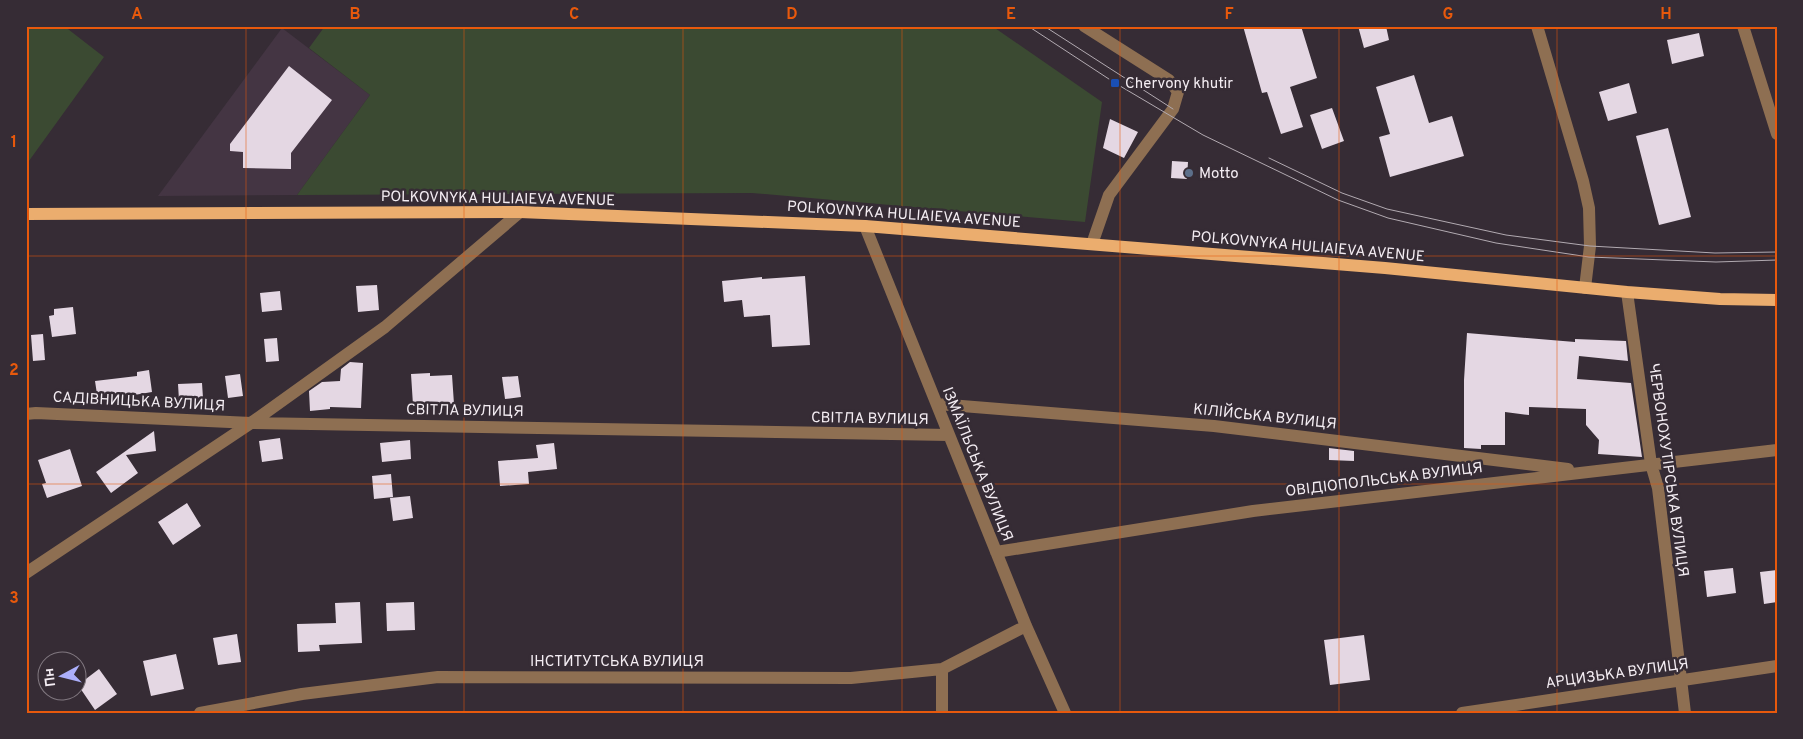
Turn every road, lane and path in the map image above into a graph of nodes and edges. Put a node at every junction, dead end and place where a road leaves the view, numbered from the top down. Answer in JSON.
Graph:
{"nodes":[{"id":1,"x":1084,"y":26,"type":"edge"},
{"id":2,"x":1537,"y":26,"type":"edge"},
{"id":3,"x":1743,"y":26,"type":"edge"},
{"id":4,"x":1777,"y":134,"type":"edge"},
{"id":5,"x":520,"y":212,"type":"junction"},
{"id":6,"x":26,"y":214,"type":"edge"},
{"id":7,"x":865,"y":226,"type":"junction"},
{"id":8,"x":1092,"y":244,"type":"junction"},
{"id":9,"x":1585,"y":288,"type":"junction"},
{"id":10,"x":1627,"y":292,"type":"junction"},
{"id":11,"x":1777,"y":300,"type":"edge"},
{"id":12,"x":937,"y":404,"type":"junction"},
{"id":13,"x":26,"y":414,"type":"edge"},
{"id":14,"x":251,"y":423,"type":"junction"},
{"id":15,"x":949,"y":435,"type":"junction"},
{"id":16,"x":1777,"y":450,"type":"edge"},
{"id":17,"x":1651,"y":464,"type":"junction"},
{"id":18,"x":1589,"y":471,"type":"junction"},
{"id":19,"x":996,"y":552,"type":"junction"},
{"id":20,"x":26,"y":572,"type":"edge"},
{"id":21,"x":1026,"y":626,"type":"junction"},
{"id":22,"x":1777,"y":666,"type":"edge"},
{"id":23,"x":942,"y":669,"type":"junction"},
{"id":24,"x":1680,"y":680,"type":"junction"},
{"id":25,"x":200,"y":713,"type":"edge"},
{"id":26,"x":942,"y":713,"type":"edge"},
{"id":27,"x":1065,"y":713,"type":"edge"},
{"id":28,"x":1462,"y":713,"type":"edge"},
{"id":29,"x":1685,"y":713,"type":"edge"}],
"edges":[{"from":1,"to":8,"type":"street"},
{"from":2,"to":9,"type":"street"},
{"from":3,"to":4,"type":"street"},
{"from":5,"to":6,"type":"main road","name":"POLKOVNYKA HULIAIEVA AVENUE"},
{"from":5,"to":7,"type":"main road","name":"POLKOVNYKA HULIAIEVA AVENUE"},
{"from":5,"to":14,"type":"street"},
{"from":7,"to":8,"type":"main road","name":"POLKOVNYKA HULIAIEVA AVENUE"},
{"from":7,"to":12,"type":"street","name":"ІЗМАЇЛЬСЬКА ВУЛИЦЯ"},
{"from":8,"to":9,"type":"main road","name":"POLKOVNYKA HULIAIEVA AVENUE"},
{"from":9,"to":10,"type":"main road","name":"POLKOVNYKA HULIAIEVA AVENUE"},
{"from":10,"to":11,"type":"main road","name":"POLKOVNYKA HULIAIEVA AVENUE"},
{"from":10,"to":17,"type":"street","name":"ЧЕРВОНОХУТІРСЬКА ВУЛИЦЯ"},
{"from":12,"to":15,"type":"street","name":"ІЗМАЇЛЬСЬКА ВУЛИЦЯ"},
{"from":12,"to":18,"type":"street","name":"КІЛІЙСЬКА ВУЛИЦЯ"},
{"from":13,"to":14,"type":"street","name":"САДІВНИЦЬКА ВУЛИЦЯ"},
{"from":14,"to":15,"type":"street","name":"СВІТЛА ВУЛИЦЯ"},
{"from":14,"to":20,"type":"street"},
{"from":15,"to":19,"type":"street","name":"ІЗМАЇЛЬСЬКА ВУЛИЦЯ"},
{"from":16,"to":17,"type":"street","name":"ОВІДІОПОЛЬСЬКА ВУЛИЦЯ"},
{"from":17,"to":18,"type":"street","name":"ОВІДІОПОЛЬСЬКА ВУЛИЦЯ"},
{"from":17,"to":24,"type":"street","name":"ЧЕРВОНОХУТІРСЬКА ВУЛИЦЯ"},
{"from":18,"to":19,"type":"street","name":"ОВІДІОПОЛЬСЬКА ВУЛИЦЯ"},
{"from":19,"to":21,"type":"street","name":"ІЗМАЇЛЬСЬКА ВУЛИЦЯ"},
{"from":21,"to":23,"type":"street","name":"ІНСТИТУТСЬКА ВУЛИЦЯ"},
{"from":21,"to":27,"type":"street","name":"ІЗМАЇЛЬСЬКА ВУЛИЦЯ"},
{"from":22,"to":24,"type":"street","name":"АРЦИЗЬКА ВУЛИЦЯ"},
{"from":23,"to":25,"type":"street","name":"ІНСТИТУТСЬКА ВУЛИЦЯ"},
{"from":23,"to":26,"type":"street"},
{"from":24,"to":28,"type":"street","name":"АРЦИЗЬКА ВУЛИЦЯ"},
{"from":24,"to":29,"type":"street","name":"ЧЕРВОНОХУТІРСЬКА ВУЛИЦЯ"}]}
